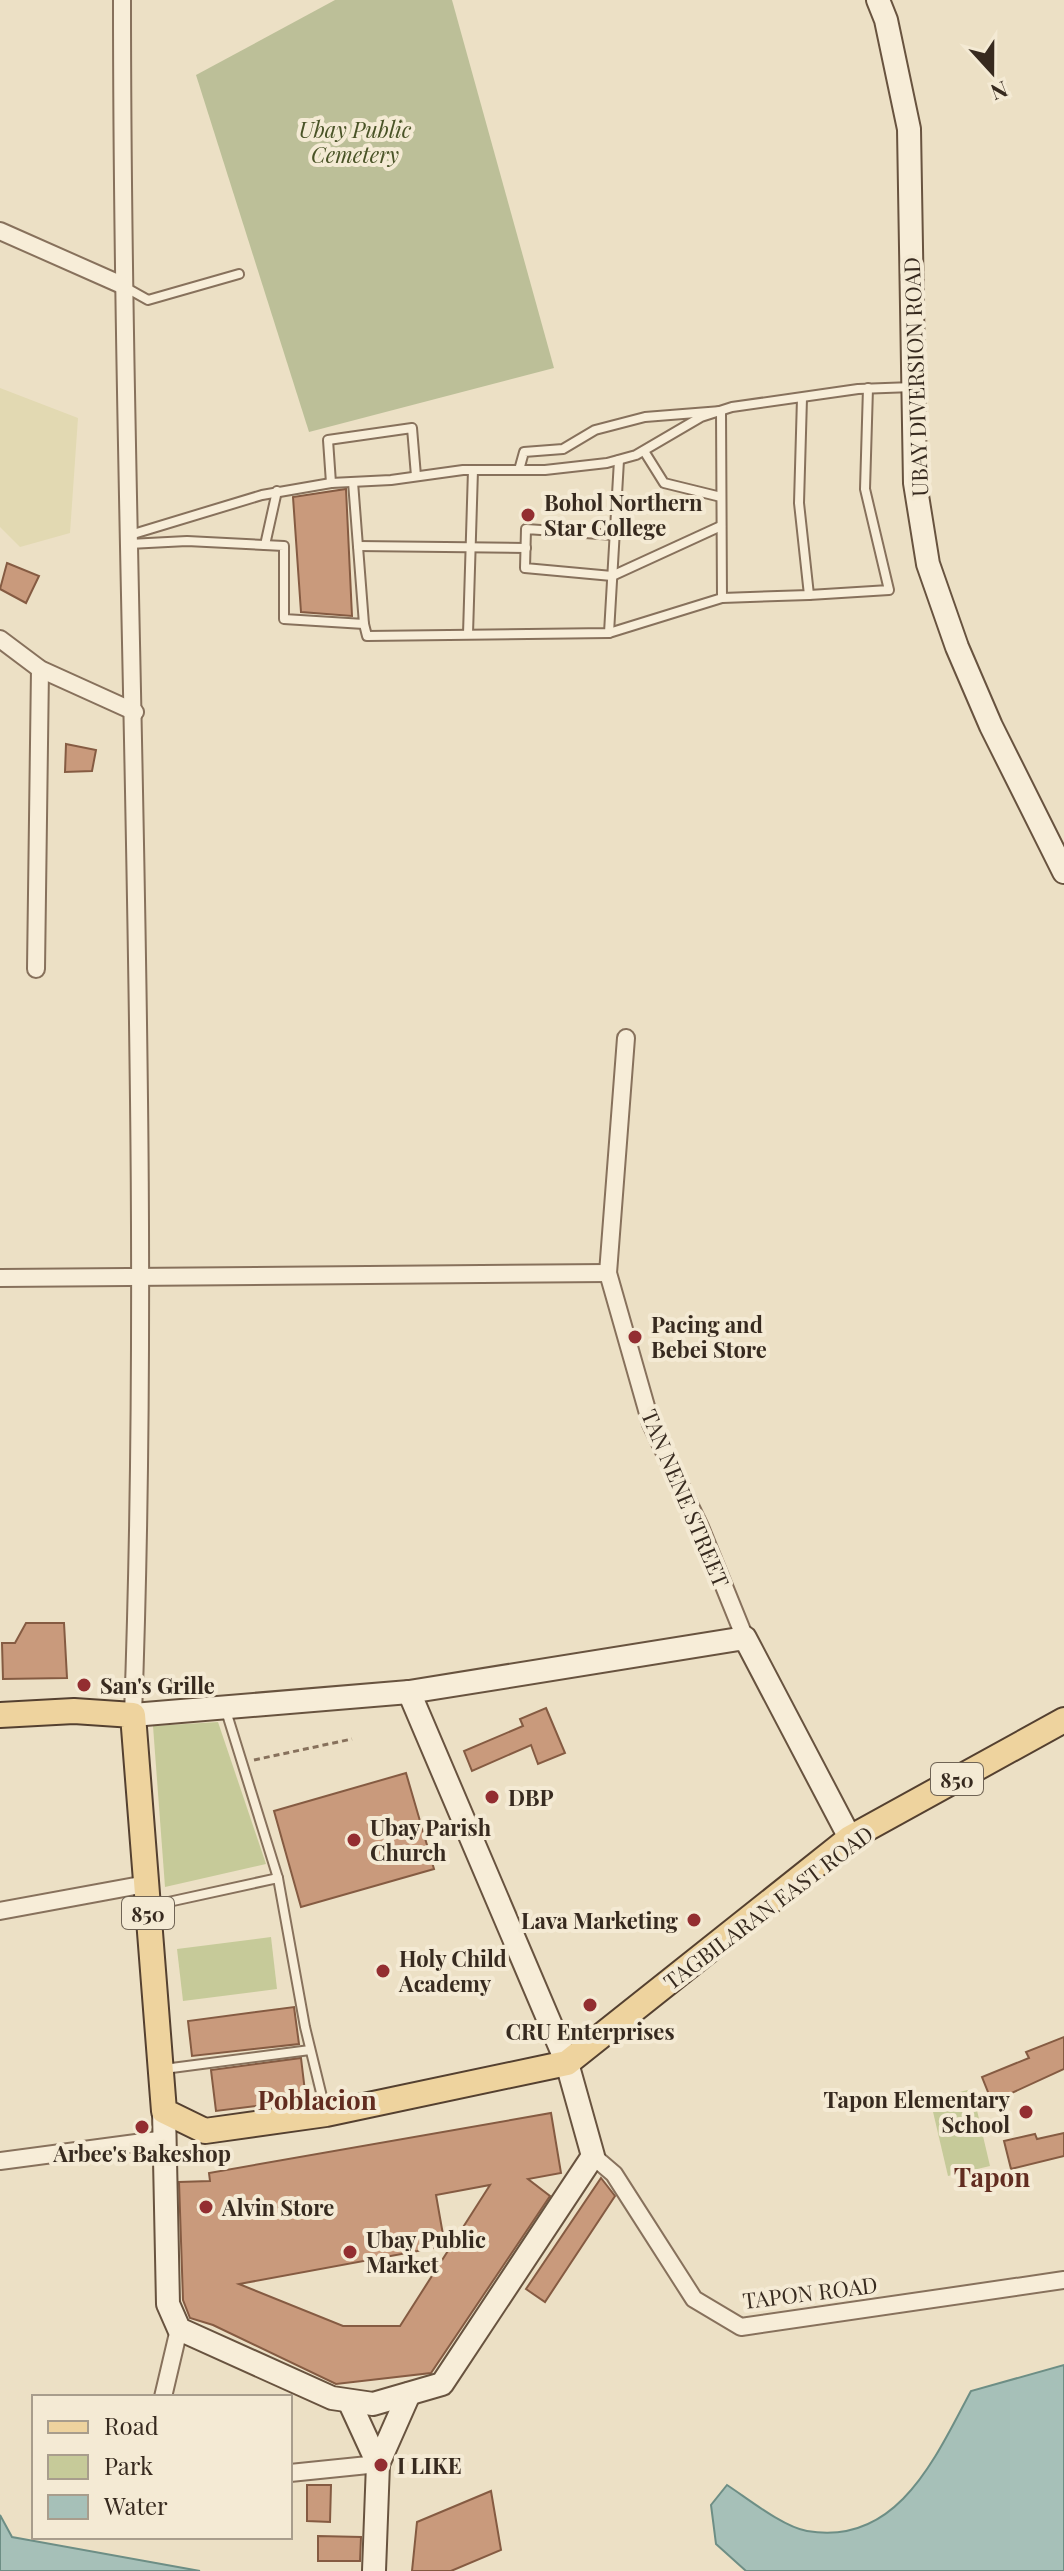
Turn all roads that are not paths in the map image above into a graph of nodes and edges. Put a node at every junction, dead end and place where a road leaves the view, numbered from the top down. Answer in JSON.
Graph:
{"nodes":[{"id":1,"x":122,"y":0,"type":"edge"},
{"id":2,"x":878,"y":0,"type":"edge"},
{"id":3,"x":0,"y":231,"type":"edge"},
{"id":4,"x":239,"y":274,"type":"dead end"},
{"id":5,"x":122,"y":285,"type":"junction"},
{"id":6,"x":913,"y":387,"type":"junction"},
{"id":7,"x":868,"y":388,"type":"junction"},
{"id":8,"x":802,"y":398,"type":"junction"},
{"id":9,"x":721,"y":411,"type":"junction"},
{"id":10,"x":644,"y":451,"type":"junction"},
{"id":11,"x":619,"y":460,"type":"junction"},
{"id":12,"x":473,"y":470,"type":"junction"},
{"id":13,"x":519,"y":470,"type":"junction"},
{"id":14,"x":416,"y":476,"type":"junction"},
{"id":15,"x":353,"y":482,"type":"junction"},
{"id":16,"x":331,"y":483,"type":"junction"},
{"id":17,"x":277,"y":491,"type":"junction"},
{"id":18,"x":721,"y":497,"type":"junction"},
{"id":19,"x":721,"y":526,"type":"junction"},
{"id":20,"x":614,"y":535,"type":"junction"},
{"id":21,"x":129,"y":540,"type":"junction"},
{"id":22,"x":265,"y":545,"type":"junction"},
{"id":23,"x":471,"y":545,"type":"junction"},
{"id":24,"x":358,"y":546,"type":"junction"},
{"id":25,"x":526,"y":548,"type":"junction"},
{"id":26,"x":612,"y":576,"type":"junction"},
{"id":27,"x":809,"y":595,"type":"junction"},
{"id":28,"x":722,"y":598,"type":"junction"},
{"id":29,"x":364,"y":624,"type":"junction"},
{"id":30,"x":609,"y":633,"type":"junction"},
{"id":31,"x":468,"y":634,"type":"junction"},
{"id":32,"x":0,"y":639,"type":"edge"},
{"id":33,"x":40,"y":669,"type":"junction"},
{"id":34,"x":135,"y":712,"type":"junction"},
{"id":35,"x":1064,"y":872,"type":"edge"},
{"id":36,"x":36,"y":969,"type":"dead end"},
{"id":37,"x":626,"y":1038,"type":"dead end"},
{"id":38,"x":608,"y":1273,"type":"junction"},
{"id":39,"x":0,"y":1278,"type":"edge"},
{"id":40,"x":139,"y":1279,"type":"junction"},
{"id":41,"x":745,"y":1638,"type":"junction"},
{"id":42,"x":409,"y":1692,"type":"junction"},
{"id":43,"x":226,"y":1709,"type":"junction"},
{"id":44,"x":0,"y":1715,"type":"edge"},
{"id":45,"x":133,"y":1715,"type":"junction"},
{"id":46,"x":1064,"y":1720,"type":"edge"},
{"id":47,"x":850,"y":1838,"type":"junction"},
{"id":48,"x":278,"y":1878,"type":"junction"},
{"id":49,"x":146,"y":1896,"type":"junction"},
{"id":50,"x":0,"y":1911,"type":"edge"},
{"id":51,"x":310,"y":2050,"type":"junction"},
{"id":52,"x":567,"y":2063,"type":"junction"},
{"id":53,"x":161,"y":2069,"type":"junction"},
{"id":54,"x":164,"y":2111,"type":"junction"},
{"id":55,"x":326,"y":2114,"type":"junction"},
{"id":56,"x":166,"y":2139,"type":"junction"},
{"id":57,"x":593,"y":2156,"type":"junction"},
{"id":58,"x":0,"y":2161,"type":"edge"},
{"id":59,"x":1064,"y":2280,"type":"edge"},
{"id":60,"x":179,"y":2329,"type":"junction"},
{"id":61,"x":409,"y":2394,"type":"junction"},
{"id":62,"x":163,"y":2395,"type":"edge"},
{"id":63,"x":349,"y":2401,"type":"junction"},
{"id":64,"x":378,"y":2464,"type":"junction"},
{"id":65,"x":292,"y":2473,"type":"edge"},
{"id":66,"x":374,"y":2571,"type":"edge"}],
"edges":[{"from":1,"to":5,"type":"street"},
{"from":2,"to":6,"type":"street","name":"UBAY DIVERSION ROAD"},
{"from":3,"to":5,"type":"street"},
{"from":4,"to":5,"type":"lane"},
{"from":5,"to":21,"type":"street"},
{"from":6,"to":7,"type":"lane"},
{"from":6,"to":35,"type":"street","name":"UBAY DIVERSION ROAD"},
{"from":7,"to":8,"type":"lane"},
{"from":7,"to":27,"type":"lane"},
{"from":8,"to":9,"type":"lane"},
{"from":8,"to":27,"type":"lane"},
{"from":9,"to":10,"type":"lane"},
{"from":9,"to":13,"type":"lane"},
{"from":9,"to":18,"type":"lane"},
{"from":10,"to":11,"type":"lane"},
{"from":10,"to":18,"type":"lane"},
{"from":11,"to":13,"type":"lane"},
{"from":11,"to":20,"type":"lane"},
{"from":12,"to":13,"type":"lane"},
{"from":12,"to":14,"type":"lane"},
{"from":12,"to":23,"type":"lane"},
{"from":14,"to":15,"type":"lane"},
{"from":14,"to":16,"type":"lane"},
{"from":15,"to":16,"type":"lane"},
{"from":15,"to":24,"type":"lane"},
{"from":16,"to":17,"type":"lane"},
{"from":17,"to":21,"type":"lane"},
{"from":17,"to":22,"type":"lane"},
{"from":18,"to":19,"type":"lane"},
{"from":19,"to":26,"type":"lane"},
{"from":19,"to":28,"type":"lane"},
{"from":20,"to":25,"type":"lane"},
{"from":20,"to":26,"type":"lane"},
{"from":21,"to":22,"type":"lane"},
{"from":21,"to":34,"type":"street"},
{"from":22,"to":29,"type":"lane"},
{"from":23,"to":24,"type":"lane"},
{"from":23,"to":25,"type":"lane"},
{"from":23,"to":31,"type":"lane"},
{"from":24,"to":29,"type":"lane"},
{"from":25,"to":26,"type":"lane"},
{"from":26,"to":30,"type":"lane"},
{"from":27,"to":28,"type":"lane"},
{"from":28,"to":30,"type":"lane"},
{"from":29,"to":31,"type":"lane"},
{"from":30,"to":31,"type":"lane"},
{"from":32,"to":33,"type":"street"},
{"from":33,"to":34,"type":"street"},
{"from":33,"to":36,"type":"street"},
{"from":34,"to":40,"type":"street"},
{"from":37,"to":38,"type":"street","name":"TAN NENE STREET"},
{"from":38,"to":40,"type":"street"},
{"from":38,"to":41,"type":"street","name":"TAN NENE STREET"},
{"from":39,"to":40,"type":"street"},
{"from":40,"to":45,"type":"street"},
{"from":41,"to":42,"type":"street"},
{"from":41,"to":47,"type":"street","name":"TAN NENE STREET"},
{"from":42,"to":43,"type":"street"},
{"from":42,"to":52,"type":"street"},
{"from":43,"to":45,"type":"street"},
{"from":43,"to":48,"type":"lane"},
{"from":44,"to":45,"type":"main road"},
{"from":45,"to":49,"type":"main road","number":"850"},
{"from":46,"to":47,"type":"main road","name":"TAGBILARAN EAST ROAD","number":"850"},
{"from":47,"to":52,"type":"main road","name":"TAGBILARAN EAST ROAD","number":"850"},
{"from":48,"to":49,"type":"lane"},
{"from":48,"to":51,"type":"lane"},
{"from":49,"to":50,"type":"street"},
{"from":49,"to":53,"type":"main road","number":"850"},
{"from":51,"to":53,"type":"lane"},
{"from":51,"to":55,"type":"lane"},
{"from":52,"to":55,"type":"main road","number":"850"},
{"from":52,"to":57,"type":"street"},
{"from":53,"to":54,"type":"main road","number":"850"},
{"from":54,"to":55,"type":"main road","number":"850"},
{"from":54,"to":56,"type":"street"},
{"from":56,"to":58,"type":"street"},
{"from":56,"to":60,"type":"street"},
{"from":57,"to":59,"type":"street","name":"TAPON ROAD"},
{"from":57,"to":61,"type":"street"},
{"from":60,"to":62,"type":"street"},
{"from":60,"to":63,"type":"street"},
{"from":61,"to":63,"type":"street"},
{"from":61,"to":64,"type":"street"},
{"from":63,"to":64,"type":"street"},
{"from":64,"to":65,"type":"street"},
{"from":64,"to":66,"type":"street"}]}
